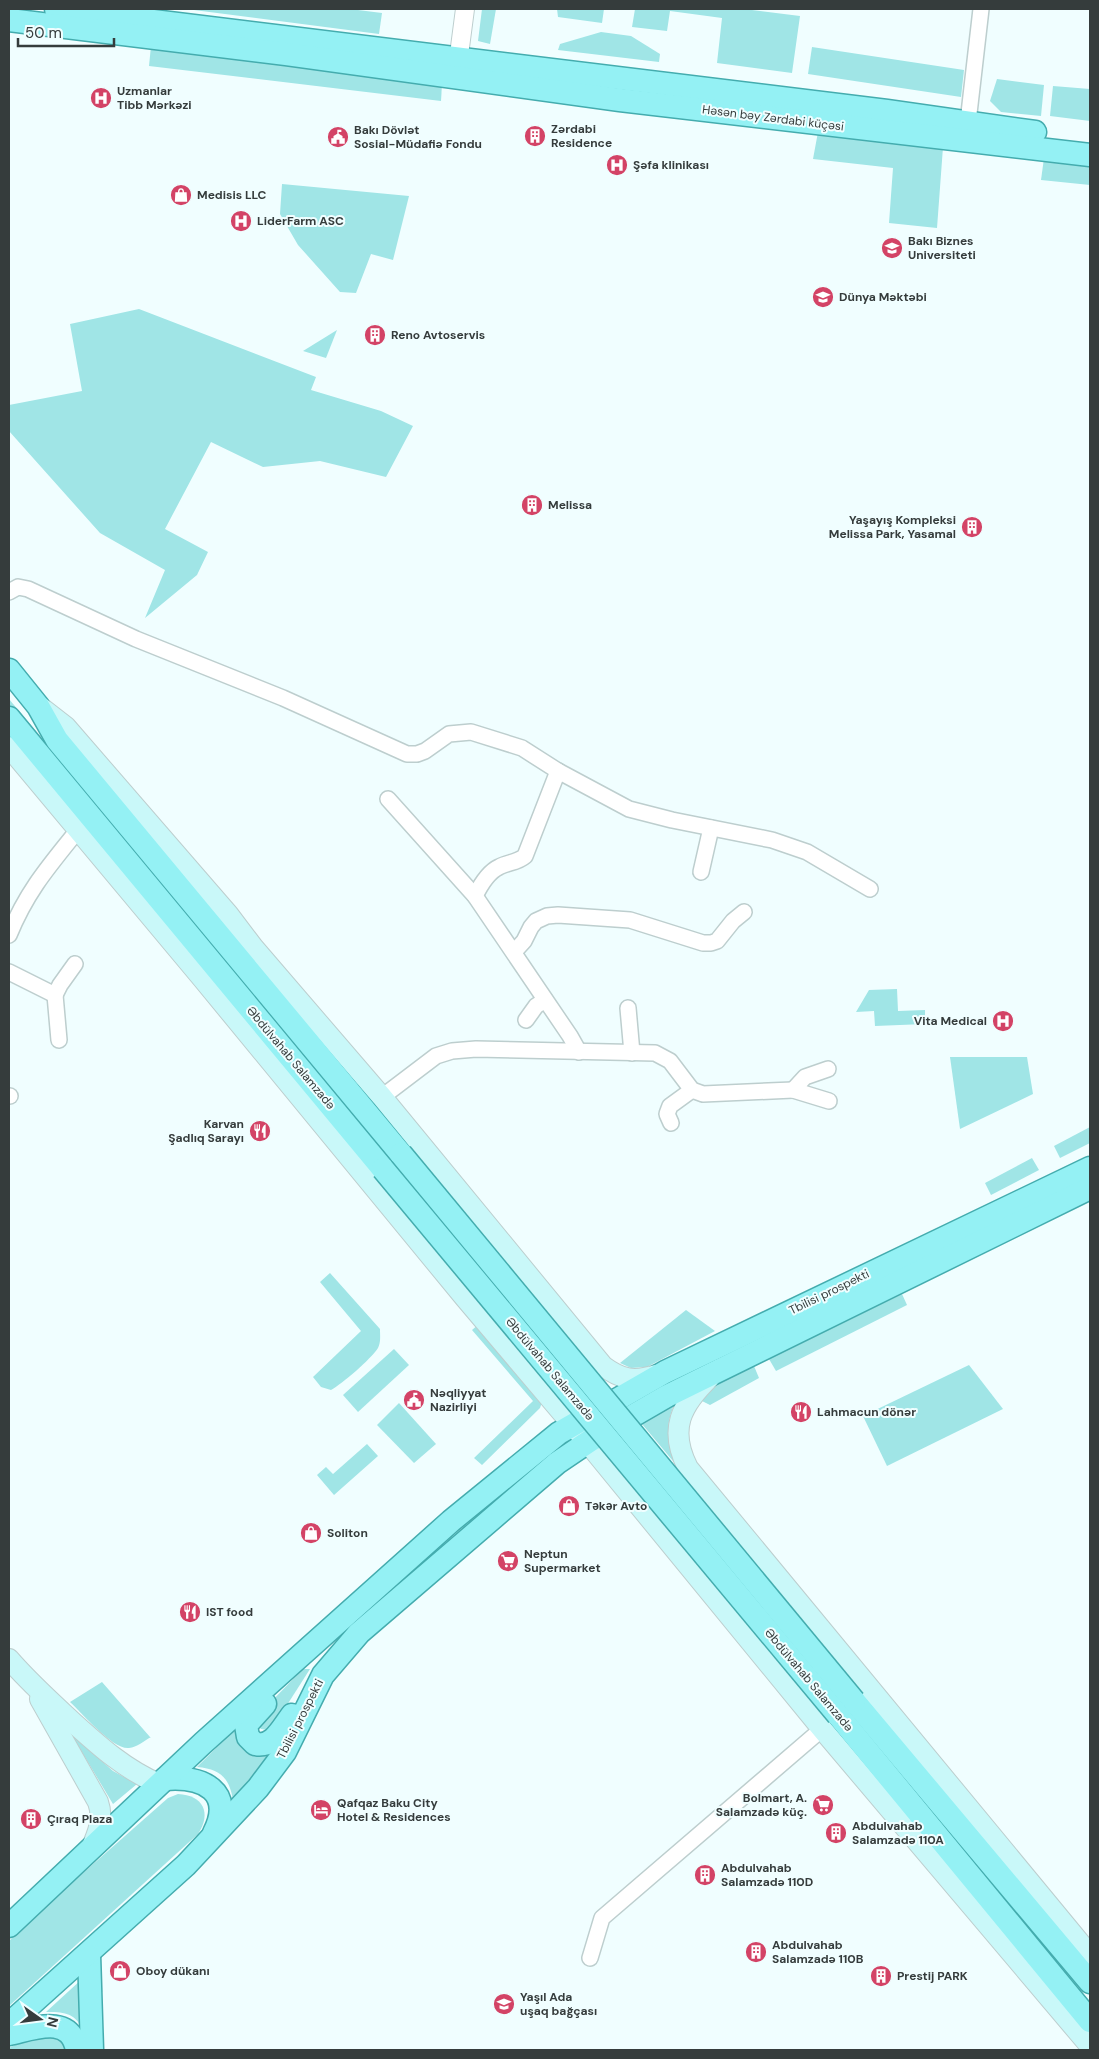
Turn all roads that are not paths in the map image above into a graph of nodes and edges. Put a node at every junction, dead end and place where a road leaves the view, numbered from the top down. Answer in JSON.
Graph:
{"nodes":[{"id":1,"x":56,"y":9,"type":"edge"},
{"id":2,"x":465,"y":9,"type":"edge"},
{"id":3,"x":981,"y":9,"type":"edge"},
{"id":4,"x":9,"y":20,"type":"edge"},
{"id":5,"x":458,"y":68,"type":"junction"},
{"id":6,"x":817,"y":113,"type":"junction"},
{"id":7,"x":968,"y":122,"type":"junction"},
{"id":8,"x":1090,"y":140,"type":"edge"},
{"id":9,"x":1090,"y":155,"type":"edge"},
{"id":10,"x":9,"y":592,"type":"edge"},
{"id":11,"x":9,"y":670,"type":"edge"},
{"id":12,"x":38,"y":706,"type":"junction"},
{"id":13,"x":9,"y":718,"type":"edge"},
{"id":14,"x":9,"y":747,"type":"edge"},
{"id":15,"x":558,"y":770,"type":"junction"},
{"id":16,"x":388,"y":799,"type":"dead end"},
{"id":17,"x":711,"y":828,"type":"junction"},
{"id":18,"x":78,"y":830,"type":"junction"},
{"id":19,"x":701,"y":872,"type":"dead end"},
{"id":20,"x":870,"y":889,"type":"dead end"},
{"id":21,"x":475,"y":896,"type":"junction"},
{"id":22,"x":744,"y":912,"type":"dead end"},
{"id":23,"x":9,"y":935,"type":"edge"},
{"id":24,"x":514,"y":952,"type":"junction"},
{"id":25,"x":76,"y":964,"type":"dead end"},
{"id":26,"x":9,"y":972,"type":"edge"},
{"id":27,"x":55,"y":995,"type":"junction"},
{"id":28,"x":545,"y":1000,"type":"junction"},
{"id":29,"x":628,"y":1008,"type":"dead end"},
{"id":30,"x":526,"y":1020,"type":"dead end"},
{"id":31,"x":59,"y":1040,"type":"dead end"},
{"id":32,"x":579,"y":1052,"type":"junction"},
{"id":33,"x":632,"y":1053,"type":"junction"},
{"id":34,"x":828,"y":1069,"type":"dead end"},
{"id":35,"x":692,"y":1090,"type":"junction"},
{"id":36,"x":793,"y":1090,"type":"junction"},
{"id":37,"x":382,"y":1097,"type":"junction"},
{"id":38,"x":829,"y":1101,"type":"dead end"},
{"id":39,"x":671,"y":1123,"type":"dead end"},
{"id":40,"x":1090,"y":1168,"type":"edge"},
{"id":41,"x":1090,"y":1188,"type":"edge"},
{"id":42,"x":555,"y":1308,"type":"junction"},
{"id":43,"x":509,"y":1349,"type":"junction"},
{"id":44,"x":665,"y":1372,"type":"junction"},
{"id":45,"x":714,"y":1373,"type":"junction"},
{"id":46,"x":572,"y":1424,"type":"junction"},
{"id":47,"x":587,"y":1442,"type":"junction"},
{"id":48,"x":707,"y":1492,"type":"junction"},
{"id":49,"x":451,"y":1522,"type":"junction"},
{"id":50,"x":657,"y":1528,"type":"junction"},
{"id":51,"x":9,"y":1659,"type":"edge"},
{"id":52,"x":323,"y":1675,"type":"junction"},
{"id":53,"x":53,"y":1711,"type":"junction"},
{"id":54,"x":838,"y":1715,"type":"junction"},
{"id":55,"x":162,"y":1782,"type":"junction"},
{"id":56,"x":212,"y":1839,"type":"junction"},
{"id":57,"x":91,"y":1848,"type":"junction"},
{"id":58,"x":9,"y":1926,"type":"edge"},
{"id":59,"x":89,"y":1954,"type":"junction"},
{"id":60,"x":1090,"y":1955,"type":"edge"},
{"id":61,"x":590,"y":1958,"type":"dead end"},
{"id":62,"x":1090,"y":1982,"type":"edge"},
{"id":63,"x":1090,"y":2021,"type":"edge"},
{"id":64,"x":9,"y":2024,"type":"edge"},
{"id":65,"x":9,"y":2034,"type":"edge"},
{"id":66,"x":1090,"y":2046,"type":"edge"},
{"id":67,"x":82,"y":2050,"type":"edge"}],
"edges":[{"from":1,"to":5,"type":"main road"},
{"from":2,"to":5,"type":"street"},
{"from":3,"to":7,"type":"street"},
{"from":4,"to":5,"type":"main road"},
{"from":5,"to":6,"type":"main road","name":"Həsən bəy Zərdabi küçəsi"},
{"from":6,"to":7,"type":"main road","name":"Həsən bəy Zərdabi küçəsi"},
{"from":6,"to":9,"type":"main road","name":"Həsən bəy Zərdabi küçəsi"},
{"from":7,"to":8,"type":"main road","name":"Həsən bəy Zərdabi küçəsi"},
{"from":10,"to":15,"type":"street"},
{"from":11,"to":12,"type":"main road","name":"Əbdülvahab Salamzadə"},
{"from":12,"to":37,"type":"main road","name":"Əbdülvahab Salamzadə"},
{"from":12,"to":54,"type":"main road","name":"Əbdülvahab Salamzadə","bridge":true},
{"from":13,"to":54,"type":"main road","name":"Əbdülvahab Salamzadə","bridge":true},
{"from":14,"to":18,"type":"main road","name":"Əbdülvahab Salamzadə"},
{"from":15,"to":17,"type":"street"},
{"from":15,"to":21,"type":"street"},
{"from":16,"to":21,"type":"street"},
{"from":17,"to":19,"type":"street"},
{"from":17,"to":20,"type":"street"},
{"from":18,"to":23,"type":"street"},
{"from":18,"to":43,"type":"main road","name":"Əbdülvahab Salamzadə"},
{"from":21,"to":24,"type":"street"},
{"from":22,"to":24,"type":"street"},
{"from":24,"to":28,"type":"street"},
{"from":25,"to":27,"type":"street"},
{"from":26,"to":27,"type":"street"},
{"from":27,"to":31,"type":"street"},
{"from":28,"to":30,"type":"street"},
{"from":28,"to":32,"type":"street"},
{"from":29,"to":33,"type":"street"},
{"from":32,"to":33,"type":"street"},
{"from":32,"to":37,"type":"street"},
{"from":33,"to":35,"type":"street"},
{"from":34,"to":36,"type":"street"},
{"from":35,"to":36,"type":"street"},
{"from":35,"to":39,"type":"street"},
{"from":36,"to":38,"type":"street"},
{"from":37,"to":42,"type":"main road","name":"Əbdülvahab Salamzadə"},
{"from":40,"to":44,"type":"main road","name":"Tbilisi prospekti"},
{"from":41,"to":45,"type":"main road","name":"Tbilisi prospekti"},
{"from":42,"to":43,"type":"main road"},
{"from":42,"to":44,"type":"main road","name":"Əbdülvahab Salamzadə"},
{"from":43,"to":46,"type":"main road","name":"Əbdülvahab Salamzadə"},
{"from":44,"to":46,"type":"main road","name":"Tbilisi prospekti"},
{"from":45,"to":47,"type":"main road","name":"Tbilisi prospekti"},
{"from":45,"to":48,"type":"main road"},
{"from":46,"to":47,"type":"main road","name":"Əbdülvahab Salamzadə"},
{"from":46,"to":49,"type":"main road","name":"Tbilisi prospekti"},
{"from":47,"to":50,"type":"main road","name":"Əbdülvahab Salamzadə"},
{"from":47,"to":52,"type":"main road","name":"Tbilisi prospekti"},
{"from":48,"to":50,"type":"main road"},
{"from":48,"to":60,"type":"main road"},
{"from":49,"to":52,"type":"main road"},
{"from":49,"to":55,"type":"main road"},
{"from":50,"to":54,"type":"main road","name":"Əbdülvahab Salamzadə"},
{"from":51,"to":53,"type":"main road"},
{"from":52,"to":56,"type":"main road","name":"Tbilisi prospekti"},
{"from":53,"to":55,"type":"main road"},
{"from":53,"to":57,"type":"main road"},
{"from":54,"to":61,"type":"street","name":"Əbdülvahab Salamzadə"},
{"from":54,"to":62,"type":"main road","name":"Əbdülvahab Salamzadə"},
{"from":54,"to":63,"type":"main road","name":"Əbdülvahab Salamzadə"},
{"from":54,"to":66,"type":"main road","name":"Əbdülvahab Salamzadə"},
{"from":55,"to":56,"type":"main road"},
{"from":55,"to":57,"type":"main road"},
{"from":56,"to":59,"type":"main road","name":"Tbilisi prospekti"},
{"from":57,"to":58,"type":"main road"},
{"from":59,"to":64,"type":"main road","name":"Tbilisi prospekti"},
{"from":59,"to":67,"type":"main road"},
{"from":65,"to":67,"type":"main road"}]}
